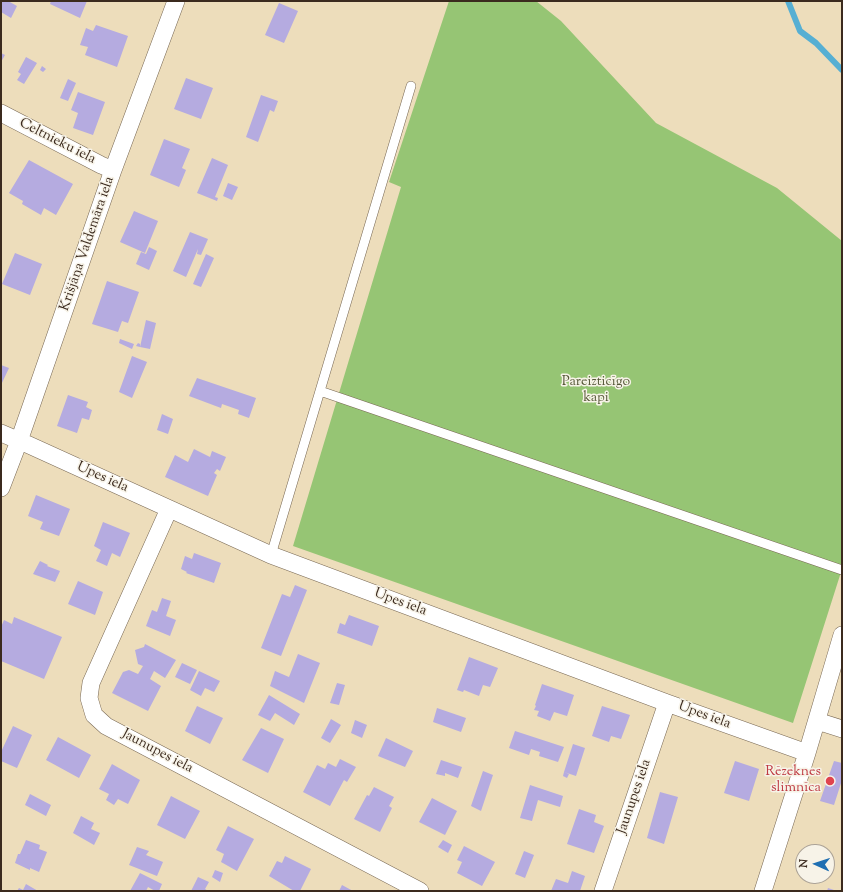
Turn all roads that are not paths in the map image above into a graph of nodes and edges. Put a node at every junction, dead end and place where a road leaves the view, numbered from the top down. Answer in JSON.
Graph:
{"nodes":[{"id":1,"x":176,"y":1,"type":"edge"},
{"id":2,"x":411,"y":86,"type":"dead end"},
{"id":3,"x":1,"y":113,"type":"edge"},
{"id":4,"x":113,"y":170,"type":"junction"},
{"id":5,"x":320,"y":391,"type":"junction"},
{"id":6,"x":1,"y":434,"type":"edge"},
{"id":7,"x":19,"y":441,"type":"junction"},
{"id":8,"x":1,"y":488,"type":"edge"},
{"id":9,"x":169,"y":509,"type":"junction"},
{"id":10,"x":271,"y":555,"type":"junction"},
{"id":11,"x":842,"y":570,"type":"edge"},
{"id":12,"x":842,"y":635,"type":"edge"},
{"id":13,"x":667,"y":703,"type":"junction"},
{"id":14,"x":817,"y":721,"type":"junction"},
{"id":15,"x":842,"y":729,"type":"edge"},
{"id":16,"x":807,"y":753,"type":"junction"},
{"id":17,"x":420,"y":891,"type":"edge"},
{"id":18,"x":603,"y":891,"type":"edge"},
{"id":19,"x":763,"y":891,"type":"edge"}],
"edges":[{"from":1,"to":4,"type":"street","name":"Krišjāņa Valdemāra iela"},
{"from":2,"to":5,"type":"lane"},
{"from":3,"to":4,"type":"street","name":"Celtnieku iela"},
{"from":4,"to":7,"type":"street","name":"Krišjāņa Valdemāra iela"},
{"from":5,"to":10,"type":"lane"},
{"from":5,"to":11,"type":"lane"},
{"from":6,"to":7,"type":"street","name":"Upes iela"},
{"from":7,"to":8,"type":"street","name":"Krišjāņa Valdemāra iela"},
{"from":7,"to":9,"type":"street","name":"Upes iela"},
{"from":9,"to":10,"type":"street","name":"Upes iela"},
{"from":9,"to":17,"type":"street","name":"Jaunupes iela"},
{"from":10,"to":13,"type":"street","name":"Upes iela"},
{"from":12,"to":14,"type":"street"},
{"from":13,"to":16,"type":"street","name":"Upes iela"},
{"from":13,"to":18,"type":"street","name":"Jaunupes iela"},
{"from":14,"to":15,"type":"street"},
{"from":14,"to":16,"type":"street"},
{"from":16,"to":19,"type":"street"}]}
